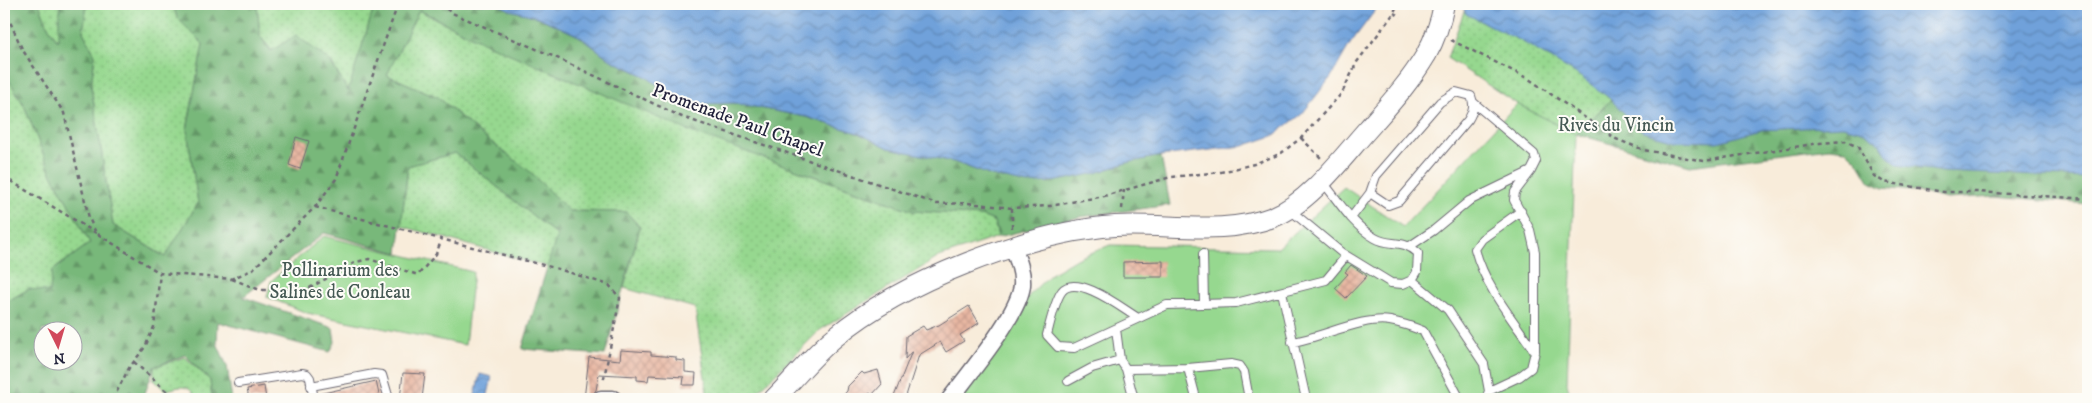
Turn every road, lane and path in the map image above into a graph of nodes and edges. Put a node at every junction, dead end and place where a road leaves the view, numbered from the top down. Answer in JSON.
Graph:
{"nodes":[{"id":1,"x":398,"y":4,"type":"edge"},
{"id":2,"x":440,"y":4,"type":"edge"},
{"id":3,"x":1397,"y":4,"type":"edge"},
{"id":4,"x":1444,"y":4,"type":"edge"},
{"id":5,"x":4,"y":8,"type":"edge"},
{"id":6,"x":1394,"y":13,"type":"junction"},
{"id":7,"x":1401,"y":17,"type":"dead end"},
{"id":8,"x":1436,"y":32,"type":"junction"},
{"id":9,"x":1474,"y":103,"type":"junction"},
{"id":10,"x":1531,"y":171,"type":"junction"},
{"id":11,"x":4,"y":177,"type":"edge"},
{"id":12,"x":1321,"y":180,"type":"junction"},
{"id":13,"x":1370,"y":194,"type":"junction"},
{"id":14,"x":2088,"y":199,"type":"edge"},
{"id":15,"x":315,"y":207,"type":"junction"},
{"id":16,"x":1288,"y":208,"type":"junction"},
{"id":17,"x":1521,"y":211,"type":"junction"},
{"id":18,"x":1351,"y":218,"type":"junction"},
{"id":19,"x":96,"y":233,"type":"junction"},
{"id":20,"x":441,"y":240,"type":"junction"},
{"id":21,"x":1410,"y":246,"type":"junction"},
{"id":22,"x":1013,"y":248,"type":"junction"},
{"id":23,"x":1202,"y":254,"type":"dead end"},
{"id":24,"x":1346,"y":256,"type":"junction"},
{"id":25,"x":160,"y":273,"type":"junction"},
{"id":26,"x":230,"y":279,"type":"junction"},
{"id":27,"x":1412,"y":280,"type":"junction"},
{"id":28,"x":1282,"y":292,"type":"junction"},
{"id":29,"x":1204,"y":304,"type":"junction"},
{"id":30,"x":1138,"y":318,"type":"junction"},
{"id":31,"x":1116,"y":329,"type":"junction"},
{"id":32,"x":1292,"y":342,"type":"junction"},
{"id":33,"x":1535,"y":352,"type":"junction"},
{"id":34,"x":1120,"y":360,"type":"junction"},
{"id":35,"x":134,"y":362,"type":"junction"},
{"id":36,"x":1188,"y":368,"type":"junction"},
{"id":37,"x":1126,"y":369,"type":"junction"},
{"id":38,"x":1068,"y":381,"type":"dead end"},
{"id":39,"x":238,"y":383,"type":"dead end"},
{"id":40,"x":311,"y":386,"type":"junction"},
{"id":41,"x":1489,"y":391,"type":"junction"},
{"id":42,"x":4,"y":395,"type":"edge"},
{"id":43,"x":1196,"y":398,"type":"edge"},
{"id":44,"x":12,"y":399,"type":"edge"},
{"id":45,"x":113,"y":399,"type":"edge"},
{"id":46,"x":175,"y":399,"type":"edge"},
{"id":47,"x":314,"y":399,"type":"edge"},
{"id":48,"x":389,"y":399,"type":"edge"},
{"id":49,"x":605,"y":399,"type":"edge"},
{"id":50,"x":774,"y":399,"type":"edge"},
{"id":51,"x":950,"y":399,"type":"edge"},
{"id":52,"x":1136,"y":399,"type":"edge"},
{"id":53,"x":1249,"y":399,"type":"edge"},
{"id":54,"x":1306,"y":399,"type":"edge"},
{"id":55,"x":1460,"y":399,"type":"edge"},
{"id":56,"x":1486,"y":399,"type":"edge"}],
"edges":[{"from":1,"to":15,"type":"path"},
{"from":2,"to":6,"type":"path","name":"Promenade Paul Chapel"},
{"from":3,"to":6,"type":"path","name":"Promenade Paul Chapel"},
{"from":4,"to":8,"type":"street"},
{"from":5,"to":19,"type":"path"},
{"from":6,"to":7,"type":"path"},
{"from":8,"to":12,"type":"street"},
{"from":8,"to":14,"type":"path"},
{"from":9,"to":10,"type":"lane"},
{"from":9,"to":13,"type":"lane"},
{"from":9,"to":13,"type":"lane"},
{"from":10,"to":17,"type":"lane"},
{"from":10,"to":21,"type":"lane"},
{"from":11,"to":19,"type":"path"},
{"from":12,"to":16,"type":"street"},
{"from":12,"to":18,"type":"lane"},
{"from":13,"to":18,"type":"lane"},
{"from":15,"to":20,"type":"path"},
{"from":15,"to":26,"type":"path"},
{"from":16,"to":22,"type":"street"},
{"from":16,"to":24,"type":"lane"},
{"from":17,"to":33,"type":"lane"},
{"from":17,"to":33,"type":"lane"},
{"from":18,"to":21,"type":"lane"},
{"from":19,"to":25,"type":"path"},
{"from":20,"to":26,"type":"path"},
{"from":20,"to":49,"type":"path"},
{"from":21,"to":27,"type":"lane"},
{"from":22,"to":50,"type":"street"},
{"from":22,"to":51,"type":"street"},
{"from":23,"to":29,"type":"lane"},
{"from":24,"to":27,"type":"lane"},
{"from":24,"to":28,"type":"lane"},
{"from":25,"to":26,"type":"path"},
{"from":25,"to":35,"type":"path"},
{"from":27,"to":41,"type":"lane"},
{"from":28,"to":29,"type":"lane"},
{"from":28,"to":32,"type":"lane"},
{"from":29,"to":30,"type":"lane"},
{"from":30,"to":31,"type":"lane"},
{"from":30,"to":31,"type":"lane"},
{"from":31,"to":34,"type":"lane"},
{"from":32,"to":54,"type":"lane"},
{"from":32,"to":55,"type":"lane"},
{"from":33,"to":41,"type":"lane"},
{"from":34,"to":37,"type":"lane"},
{"from":34,"to":38,"type":"lane"},
{"from":35,"to":45,"type":"path"},
{"from":35,"to":46,"type":"path"},
{"from":36,"to":37,"type":"lane"},
{"from":36,"to":43,"type":"lane"},
{"from":36,"to":53,"type":"lane"},
{"from":37,"to":52,"type":"lane"},
{"from":39,"to":40,"type":"lane"},
{"from":40,"to":47,"type":"lane"},
{"from":40,"to":48,"type":"lane"},
{"from":41,"to":56,"type":"lane"},
{"from":42,"to":44,"type":"path"}]}
